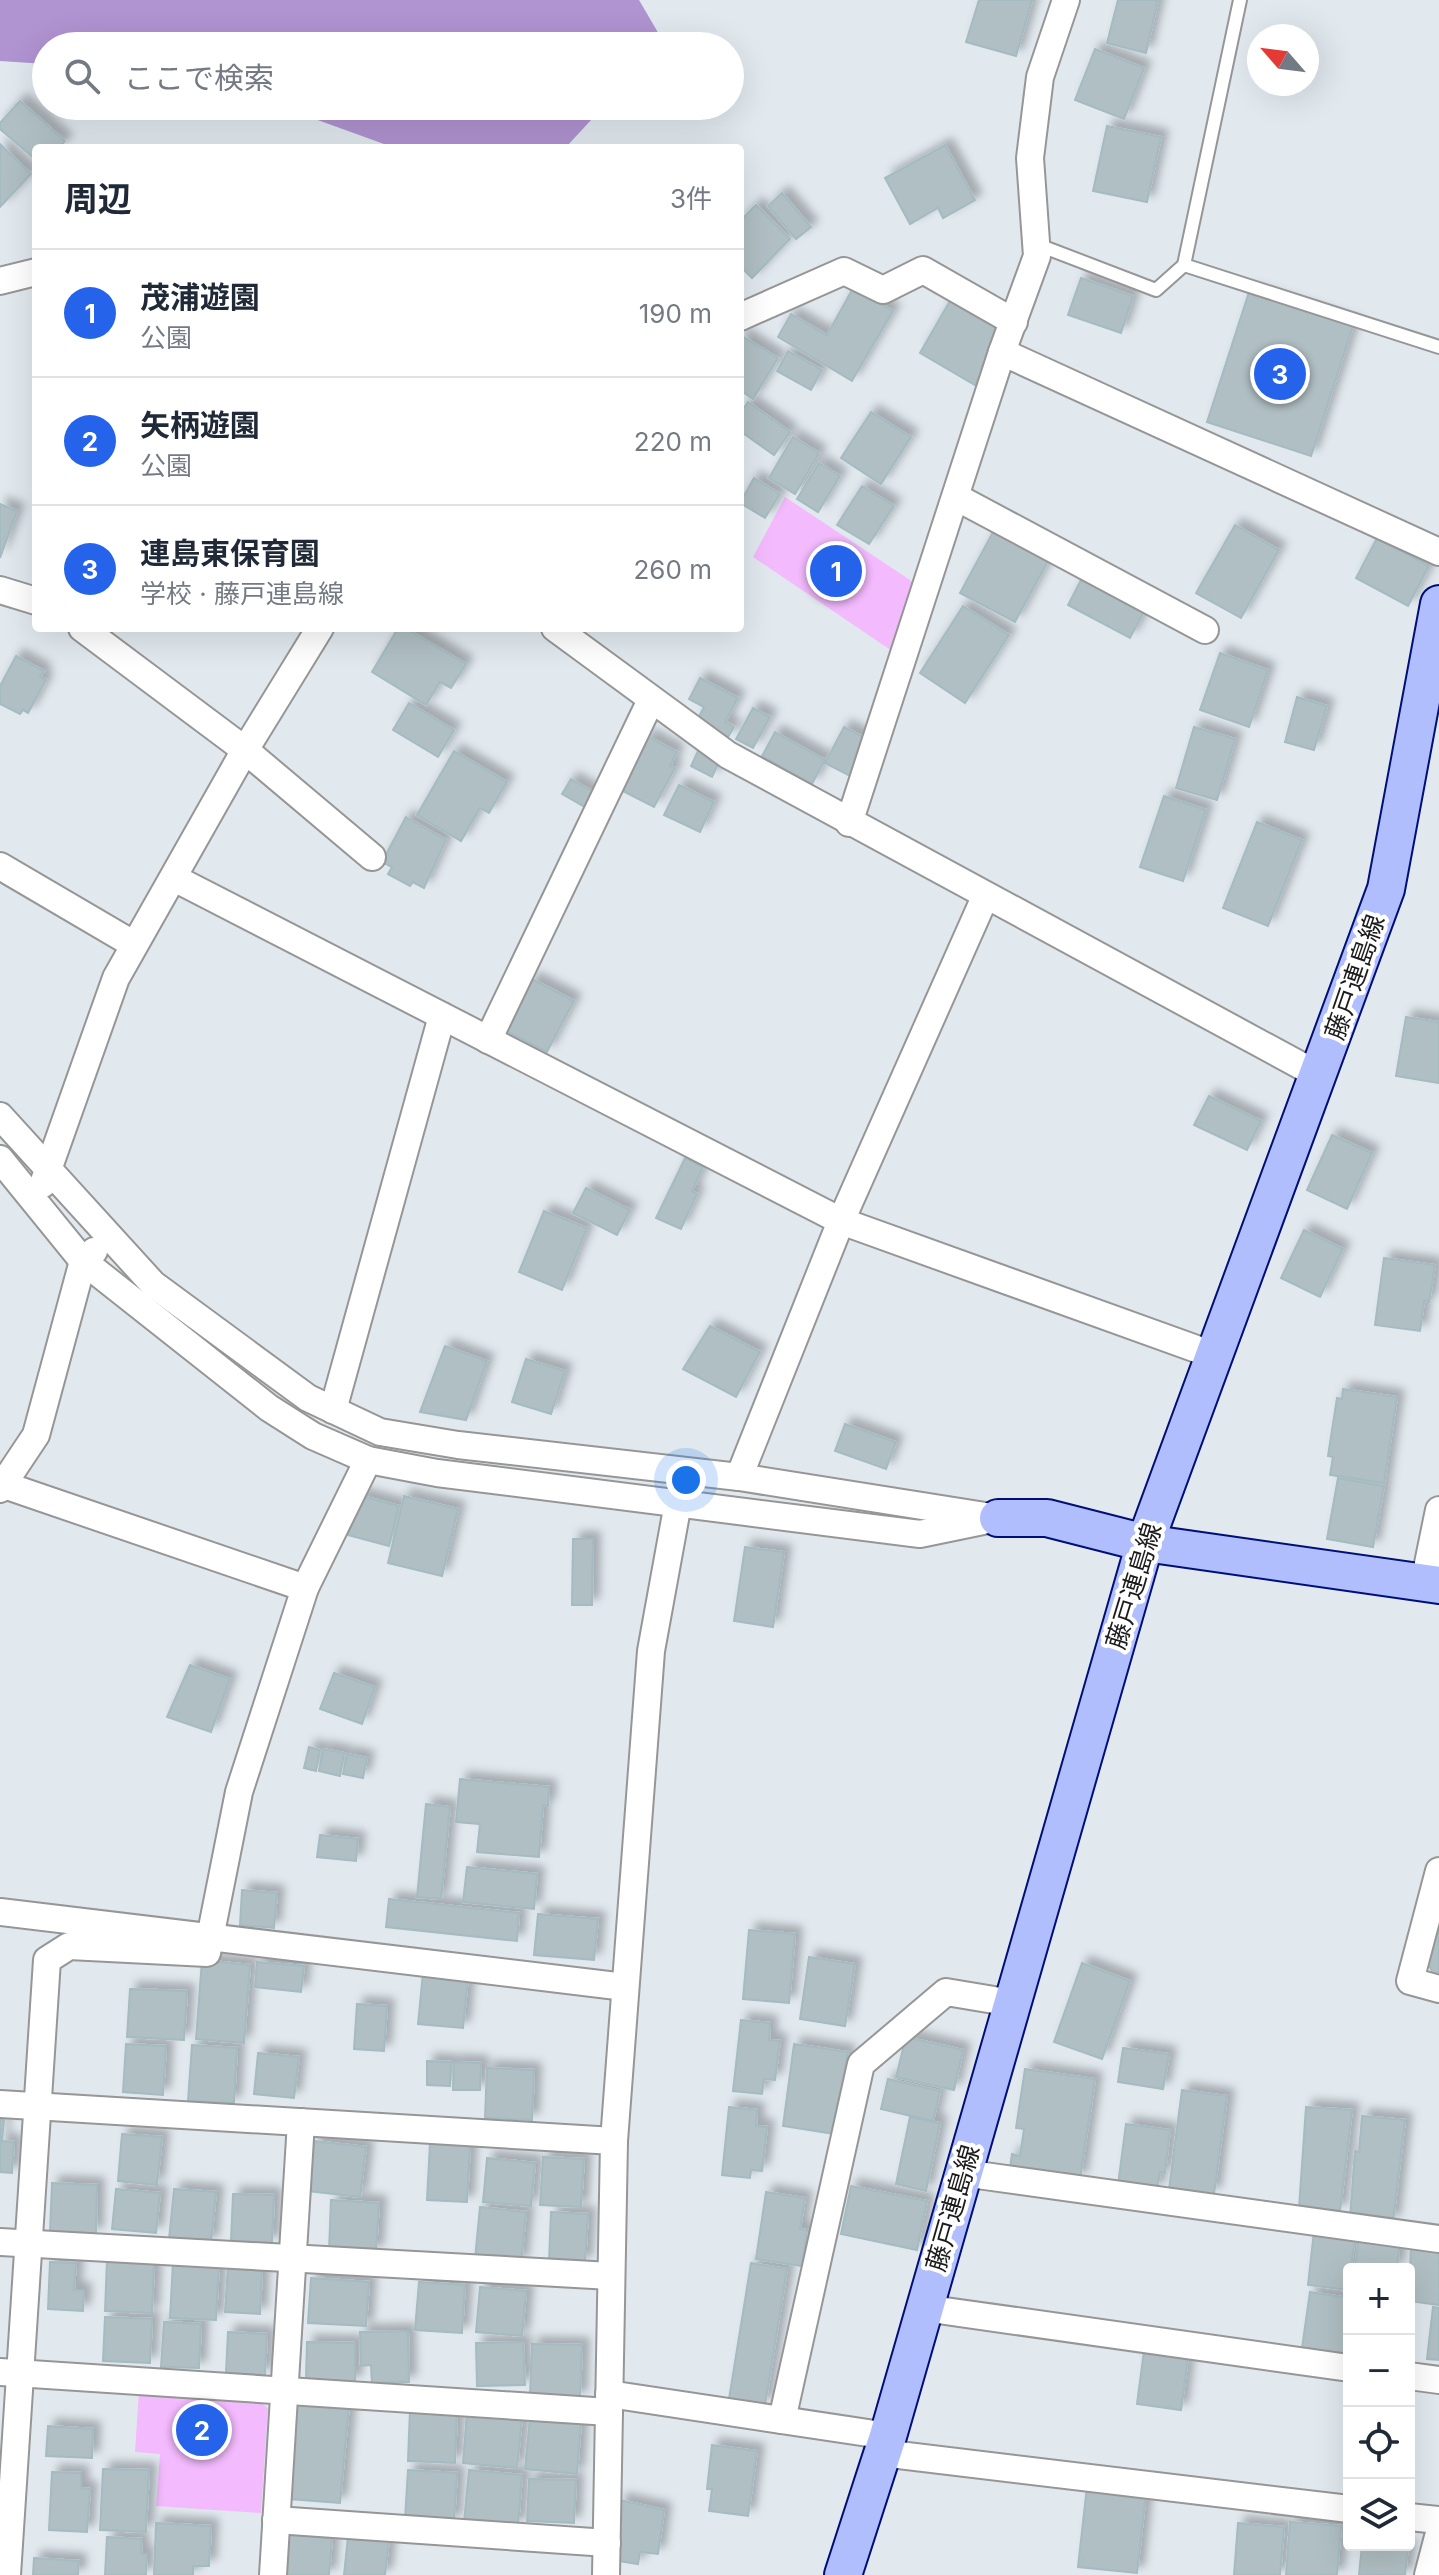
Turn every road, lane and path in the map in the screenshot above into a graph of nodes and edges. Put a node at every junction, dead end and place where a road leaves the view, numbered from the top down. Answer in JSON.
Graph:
{"nodes":[{"id":1,"x":1066,"y":0,"type":"edge"},
{"id":2,"x":1240,"y":0,"type":"edge"},
{"id":3,"x":1036,"y":244,"type":"junction"},
{"id":4,"x":1184,"y":265,"type":"junction"},
{"id":5,"x":32,"y":273,"type":"edge"},
{"id":6,"x":0,"y":281,"type":"edge"},
{"id":7,"x":744,"y":315,"type":"edge"},
{"id":8,"x":1014,"y":322,"type":"junction"},
{"id":9,"x":1439,"y":347,"type":"edge"},
{"id":10,"x":1002,"y":352,"type":"junction"},
{"id":11,"x":956,"y":497,"type":"junction"},
{"id":12,"x":1439,"y":552,"type":"edge"},
{"id":13,"x":0,"y":590,"type":"edge"},
{"id":14,"x":32,"y":600,"type":"edge"},
{"id":15,"x":1439,"y":604,"type":"edge"},
{"id":16,"x":1205,"y":630,"type":"dead end"},
{"id":17,"x":87,"y":632,"type":"edge"},
{"id":18,"x":318,"y":632,"type":"edge"},
{"id":19,"x":560,"y":632,"type":"edge"},
{"id":20,"x":651,"y":700,"type":"junction"},
{"id":21,"x":245,"y":750,"type":"junction"},
{"id":22,"x":849,"y":823,"type":"junction"},
{"id":23,"x":372,"y":857,"type":"dead end"},
{"id":24,"x":0,"y":866,"type":"edge"},
{"id":25,"x":174,"y":878,"type":"junction"},
{"id":26,"x":985,"y":897,"type":"junction"},
{"id":27,"x":133,"y":944,"type":"junction"},
{"id":28,"x":442,"y":1016,"type":"junction"},
{"id":29,"x":488,"y":1040,"type":"junction"},
{"id":30,"x":1320,"y":1076,"type":"junction"},
{"id":31,"x":0,"y":1116,"type":"edge"},
{"id":32,"x":0,"y":1159,"type":"edge"},
{"id":33,"x":48,"y":1171,"type":"junction"},
{"id":34,"x":36,"y":1203,"type":"junction"},
{"id":35,"x":841,"y":1221,"type":"junction"},
{"id":36,"x":109,"y":1236,"type":"junction"},
{"id":37,"x":83,"y":1261,"type":"junction"},
{"id":38,"x":1216,"y":1356,"type":"junction"},
{"id":39,"x":340,"y":1414,"type":"junction"},
{"id":40,"x":336,"y":1446,"type":"junction"},
{"id":41,"x":368,"y":1460,"type":"junction"},
{"id":42,"x":712,"y":1474,"type":"junction"},
{"id":43,"x":739,"y":1477,"type":"junction"},
{"id":44,"x":2,"y":1487,"type":"edge"},
{"id":45,"x":678,"y":1503,"type":"junction"},
{"id":46,"x":706,"y":1507,"type":"junction"},
{"id":47,"x":1439,"y":1510,"type":"edge"},
{"id":48,"x":998,"y":1518,"type":"junction"},
{"id":49,"x":1145,"y":1543,"type":"junction"},
{"id":50,"x":1432,"y":1584,"type":"edge"},
{"id":51,"x":305,"y":1588,"type":"junction"},
{"id":52,"x":1439,"y":1871,"type":"edge"},
{"id":53,"x":0,"y":1912,"type":"edge"},
{"id":54,"x":209,"y":1937,"type":"junction"},
{"id":55,"x":625,"y":1987,"type":"junction"},
{"id":56,"x":1439,"y":1989,"type":"edge"},
{"id":57,"x":1012,"y":2003,"type":"junction"},
{"id":58,"x":0,"y":2104,"type":"edge"},
{"id":59,"x":35,"y":2106,"type":"junction"},
{"id":60,"x":301,"y":2122,"type":"junction"},
{"id":61,"x":614,"y":2141,"type":"junction"},
{"id":62,"x":963,"y":2173,"type":"junction"},
{"id":63,"x":1439,"y":2239,"type":"edge"},
{"id":64,"x":0,"y":2242,"type":"edge"},
{"id":65,"x":27,"y":2244,"type":"junction"},
{"id":66,"x":293,"y":2259,"type":"junction"},
{"id":67,"x":611,"y":2276,"type":"junction"},
{"id":68,"x":924,"y":2308,"type":"junction"},
{"id":69,"x":1343,"y":2367,"type":"edge"},
{"id":70,"x":10,"y":2373,"type":"edge"},
{"id":71,"x":1415,"y":2377,"type":"edge"},
{"id":72,"x":1439,"y":2380,"type":"edge"},
{"id":73,"x":285,"y":2389,"type":"junction"},
{"id":74,"x":609,"y":2403,"type":"junction"},
{"id":75,"x":782,"y":2420,"type":"junction"},
{"id":76,"x":885,"y":2444,"type":"junction"},
{"id":77,"x":1343,"y":2508,"type":"edge"},
{"id":78,"x":5,"y":2509,"type":"edge"},
{"id":79,"x":1415,"y":2518,"type":"edge"},
{"id":80,"x":276,"y":2520,"type":"junction"},
{"id":81,"x":1439,"y":2520,"type":"edge"},
{"id":82,"x":1439,"y":2533,"type":"edge"},
{"id":83,"x":607,"y":2543,"type":"junction"},
{"id":84,"x":7,"y":2575,"type":"edge"},
{"id":85,"x":273,"y":2575,"type":"edge"},
{"id":86,"x":606,"y":2575,"type":"edge"},
{"id":87,"x":843,"y":2575,"type":"edge"},
{"id":88,"x":1428,"y":2575,"type":"edge"}],
"edges":[{"from":1,"to":3,"type":"street"},
{"from":2,"to":4,"type":"lane"},
{"from":3,"to":4,"type":"lane"},
{"from":3,"to":8,"type":"street"},
{"from":4,"to":9,"type":"lane"},
{"from":5,"to":6,"type":"street"},
{"from":7,"to":8,"type":"street"},
{"from":8,"to":10,"type":"street"},
{"from":10,"to":11,"type":"street"},
{"from":10,"to":12,"type":"street"},
{"from":11,"to":16,"type":"street"},
{"from":11,"to":22,"type":"street"},
{"from":13,"to":14,"type":"street"},
{"from":15,"to":30,"type":"main road","name":"藤戸連島線"},
{"from":17,"to":21,"type":"street"},
{"from":18,"to":21,"type":"street"},
{"from":19,"to":20,"type":"street"},
{"from":20,"to":22,"type":"street"},
{"from":20,"to":29,"type":"street"},
{"from":21,"to":23,"type":"street"},
{"from":21,"to":25,"type":"street"},
{"from":22,"to":26,"type":"street"},
{"from":24,"to":27,"type":"street"},
{"from":25,"to":27,"type":"street"},
{"from":25,"to":28,"type":"street"},
{"from":26,"to":30,"type":"street"},
{"from":26,"to":35,"type":"street"},
{"from":27,"to":33,"type":"street"},
{"from":28,"to":29,"type":"street"},
{"from":28,"to":39,"type":"street"},
{"from":29,"to":35,"type":"street"},
{"from":30,"to":38,"type":"main road","name":"藤戸連島線"},
{"from":31,"to":33,"type":"street"},
{"from":32,"to":34,"type":"street"},
{"from":33,"to":34,"type":"street"},
{"from":33,"to":36,"type":"street"},
{"from":34,"to":37,"type":"street"},
{"from":35,"to":38,"type":"street"},
{"from":35,"to":43,"type":"street"},
{"from":36,"to":37,"type":"street"},
{"from":36,"to":39,"type":"street"},
{"from":37,"to":40,"type":"street"},
{"from":37,"to":44,"type":"street"},
{"from":38,"to":49,"type":"main road","name":"藤戸連島線"},
{"from":39,"to":40,"type":"street"},
{"from":39,"to":42,"type":"street"},
{"from":40,"to":41,"type":"street"},
{"from":41,"to":45,"type":"street"},
{"from":41,"to":51,"type":"street"},
{"from":42,"to":43,"type":"street"},
{"from":42,"to":46,"type":"street"},
{"from":43,"to":48,"type":"street"},
{"from":44,"to":51,"type":"street"},
{"from":45,"to":46,"type":"street"},
{"from":45,"to":55,"type":"street"},
{"from":46,"to":48,"type":"street"},
{"from":47,"to":50,"type":"street"},
{"from":48,"to":49,"type":"main road"},
{"from":49,"to":50,"type":"main road"},
{"from":49,"to":57,"type":"main road","name":"藤戸連島線"},
{"from":51,"to":54,"type":"street"},
{"from":52,"to":56,"type":"street"},
{"from":53,"to":54,"type":"street"},
{"from":54,"to":55,"type":"street"},
{"from":54,"to":59,"type":"street"},
{"from":55,"to":61,"type":"street"},
{"from":57,"to":62,"type":"main road","name":"藤戸連島線"},
{"from":57,"to":75,"type":"street"},
{"from":58,"to":59,"type":"street"},
{"from":59,"to":60,"type":"street"},
{"from":59,"to":65,"type":"street"},
{"from":60,"to":61,"type":"street"},
{"from":60,"to":66,"type":"street"},
{"from":61,"to":67,"type":"street"},
{"from":62,"to":63,"type":"street"},
{"from":62,"to":68,"type":"main road","name":"藤戸連島線"},
{"from":64,"to":65,"type":"street"},
{"from":65,"to":66,"type":"street"},
{"from":65,"to":70,"type":"street"},
{"from":66,"to":67,"type":"street"},
{"from":66,"to":73,"type":"street"},
{"from":67,"to":74,"type":"street"},
{"from":68,"to":69,"type":"street"},
{"from":68,"to":76,"type":"main road","name":"藤戸連島線"},
{"from":70,"to":73,"type":"street"},
{"from":70,"to":78,"type":"street"},
{"from":71,"to":72,"type":"street"},
{"from":73,"to":74,"type":"street"},
{"from":73,"to":80,"type":"street"},
{"from":74,"to":75,"type":"street"},
{"from":74,"to":83,"type":"street"},
{"from":75,"to":76,"type":"street"},
{"from":76,"to":77,"type":"street"},
{"from":76,"to":87,"type":"main road","name":"藤戸連島線"},
{"from":78,"to":84,"type":"street"},
{"from":79,"to":81,"type":"street"},
{"from":80,"to":83,"type":"street"},
{"from":80,"to":85,"type":"street"},
{"from":82,"to":88,"type":"street"},
{"from":83,"to":86,"type":"street"}]}
